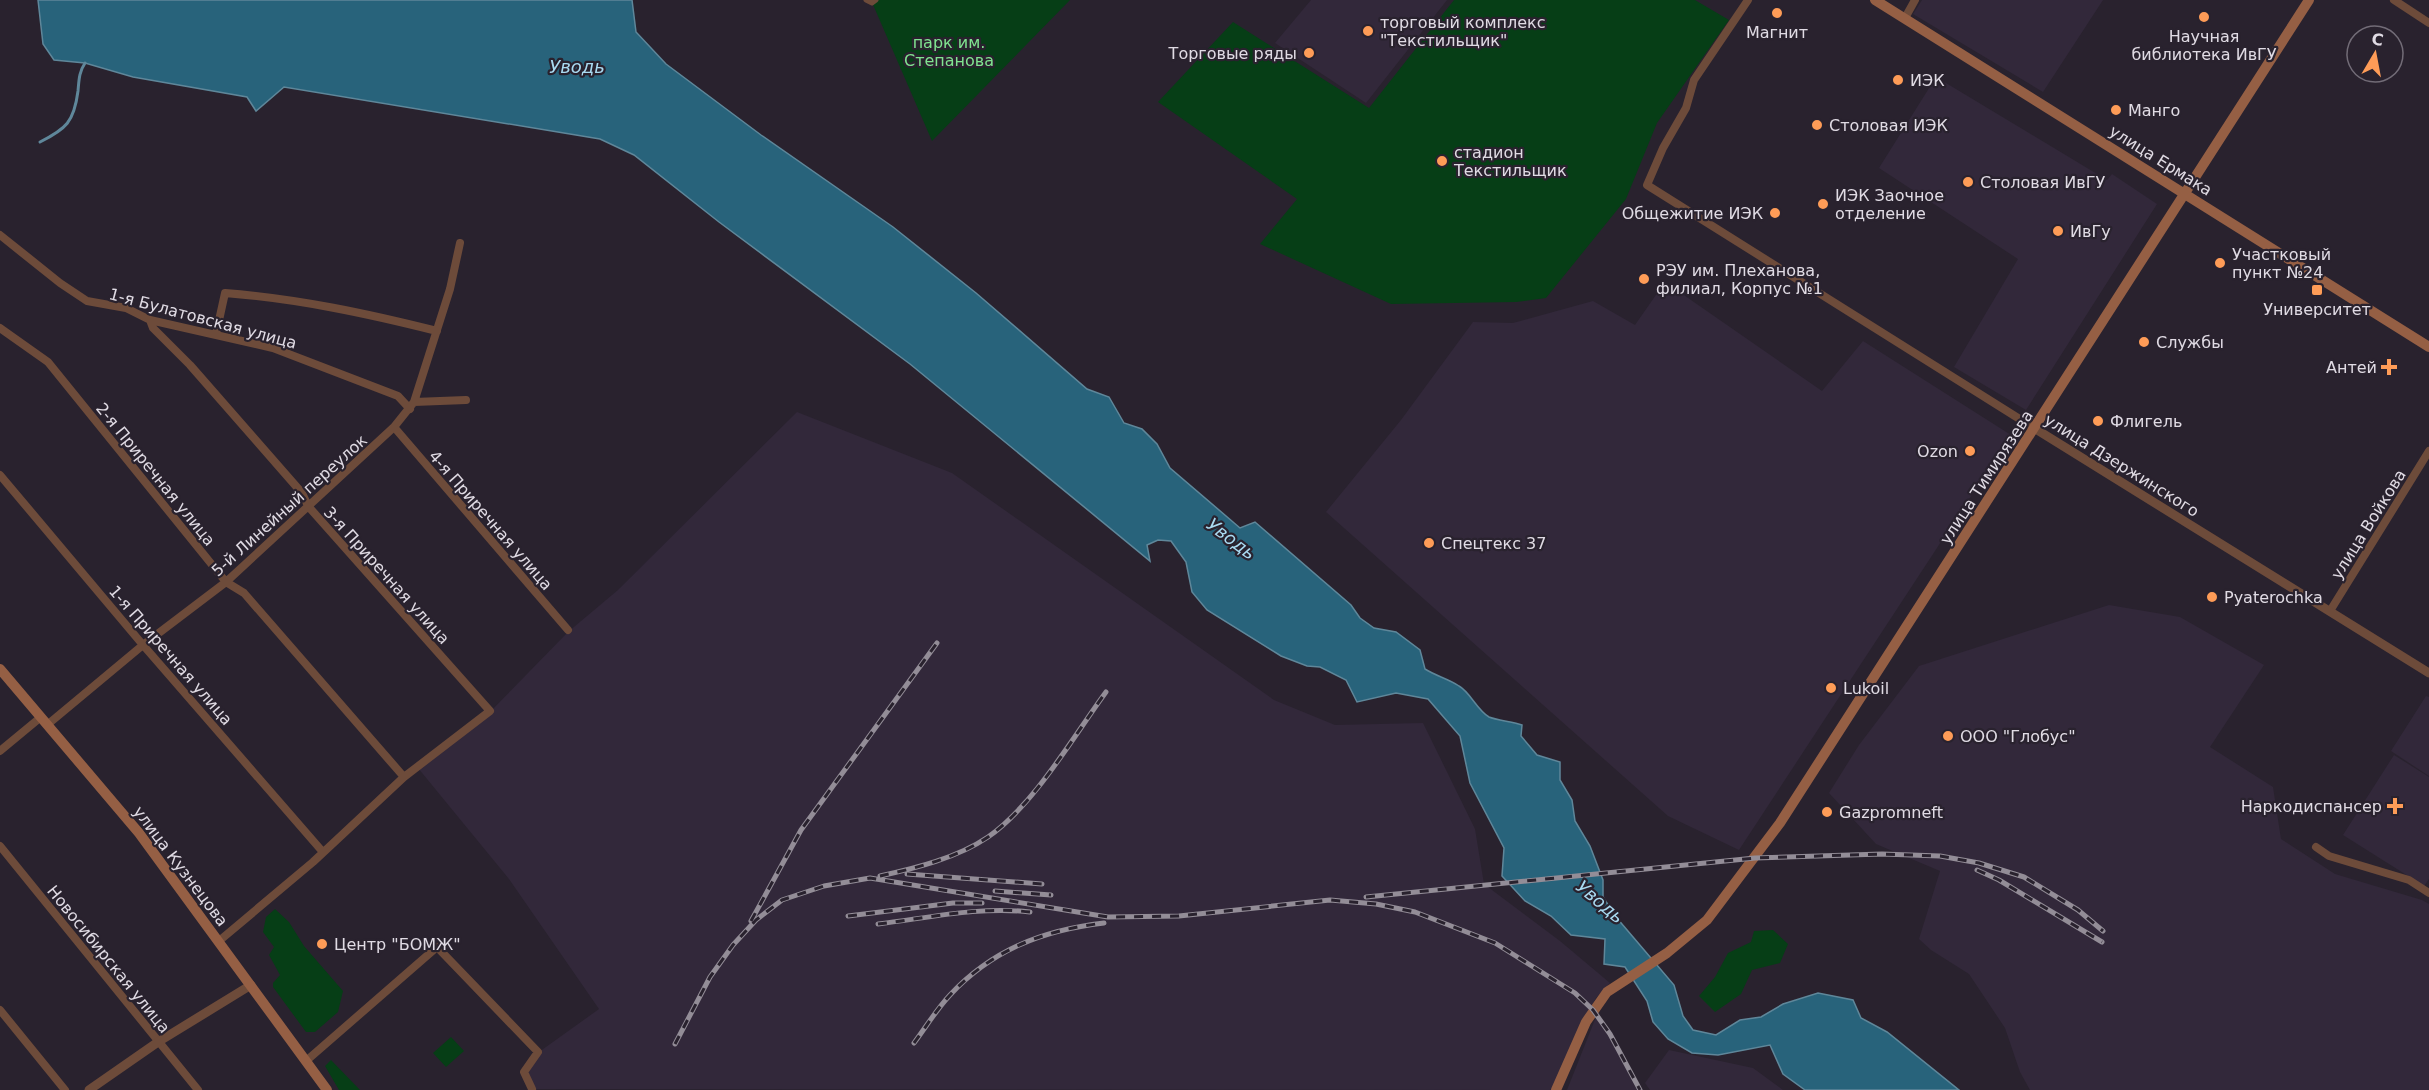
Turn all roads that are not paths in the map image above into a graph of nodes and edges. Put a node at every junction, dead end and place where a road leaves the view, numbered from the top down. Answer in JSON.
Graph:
{"nodes":[{"id":1,"x":866,"y":0,"type":"edge"},
{"id":2,"x":876,"y":0,"type":"edge"},
{"id":3,"x":1748,"y":0,"type":"edge"},
{"id":4,"x":1875,"y":0,"type":"edge"},
{"id":5,"x":1915,"y":0,"type":"edge"},
{"id":6,"x":2309,"y":0,"type":"edge"},
{"id":7,"x":2394,"y":0,"type":"edge"},
{"id":8,"x":1905,"y":18,"type":"junction"},
{"id":9,"x":2429,"y":23,"type":"edge"},
{"id":10,"x":2185,"y":193,"type":"junction"},
{"id":11,"x":0,"y":235,"type":"edge"},
{"id":12,"x":460,"y":243,"type":"dead end"},
{"id":13,"x":150,"y":320,"type":"junction"},
{"id":14,"x":0,"y":328,"type":"edge"},
{"id":15,"x":437,"y":331,"type":"junction"},
{"id":16,"x":216,"y":334,"type":"junction"},
{"id":17,"x":2429,"y":347,"type":"edge"},
{"id":18,"x":466,"y":400,"type":"dead end"},
{"id":19,"x":412,"y":405,"type":"junction"},
{"id":20,"x":394,"y":427,"type":"junction"},
{"id":21,"x":2034,"y":428,"type":"junction"},
{"id":22,"x":2429,"y":451,"type":"edge"},
{"id":23,"x":0,"y":475,"type":"edge"},
{"id":24,"x":308,"y":506,"type":"junction"},
{"id":25,"x":226,"y":582,"type":"junction"},
{"id":26,"x":2330,"y":611,"type":"junction"},
{"id":27,"x":568,"y":630,"type":"dead end"},
{"id":28,"x":143,"y":645,"type":"junction"},
{"id":29,"x":0,"y":669,"type":"edge"},
{"id":30,"x":2429,"y":673,"type":"edge"},
{"id":31,"x":44,"y":721,"type":"junction"},
{"id":32,"x":0,"y":751,"type":"edge"},
{"id":33,"x":404,"y":777,"type":"junction"},
{"id":34,"x":0,"y":846,"type":"edge"},
{"id":35,"x":2316,"y":847,"type":"dead end"},
{"id":36,"x":322,"y":851,"type":"junction"},
{"id":37,"x":2429,"y":893,"type":"edge"},
{"id":38,"x":219,"y":941,"type":"junction"},
{"id":39,"x":250,"y":986,"type":"junction"},
{"id":40,"x":0,"y":1010,"type":"edge"},
{"id":41,"x":158,"y":1042,"type":"junction"},
{"id":42,"x":306,"y":1061,"type":"junction"},
{"id":43,"x":532,"y":1089,"type":"edge"},
{"id":44,"x":64,"y":1090,"type":"edge"},
{"id":45,"x":89,"y":1090,"type":"edge"},
{"id":46,"x":198,"y":1090,"type":"edge"},
{"id":47,"x":327,"y":1090,"type":"edge"},
{"id":48,"x":1556,"y":1090,"type":"edge"}],
"edges":[{"from":1,"to":2,"type":"street"},
{"from":3,"to":21,"type":"street","name":"улица Дзержинского"},
{"from":4,"to":8,"type":"main road","name":"улица Ермака"},
{"from":5,"to":8,"type":"street"},
{"from":6,"to":10,"type":"main road","name":"улица Тимирязева"},
{"from":7,"to":9,"type":"street"},
{"from":8,"to":10,"type":"main road","name":"улица Ермака"},
{"from":10,"to":17,"type":"main road","name":"улица Ермака"},
{"from":10,"to":21,"type":"main road","name":"улица Тимирязева"},
{"from":11,"to":13,"type":"street","name":"1-я Булатовская улица"},
{"from":12,"to":15,"type":"street","name":"5-й Линейный переулок"},
{"from":13,"to":16,"type":"street","name":"1-я Булатовская улица"},
{"from":13,"to":24,"type":"street","name":"3-я Приречная улица"},
{"from":14,"to":25,"type":"street","name":"2-я Приречная улица"},
{"from":15,"to":16,"type":"street"},
{"from":15,"to":19,"type":"street","name":"5-й Линейный переулок"},
{"from":16,"to":19,"type":"street","name":"1-я Булатовская улица"},
{"from":18,"to":19,"type":"street"},
{"from":19,"to":20,"type":"street","name":"5-й Линейный переулок"},
{"from":20,"to":24,"type":"street","name":"5-й Линейный переулок"},
{"from":20,"to":27,"type":"street","name":"4-я Приречная улица"},
{"from":21,"to":26,"type":"street","name":"улица Дзержинского"},
{"from":21,"to":48,"type":"main road","name":"улица Тимирязева"},
{"from":22,"to":26,"type":"street","name":"улица Войкова"},
{"from":23,"to":28,"type":"street","name":"1-я Приречная улица"},
{"from":24,"to":25,"type":"street","name":"5-й Линейный переулок"},
{"from":24,"to":33,"type":"street","name":"3-я Приречная улица"},
{"from":25,"to":28,"type":"street","name":"5-й Линейный переулок"},
{"from":25,"to":33,"type":"street","name":"2-я Приречная улица"},
{"from":26,"to":30,"type":"street","name":"улица Дзержинского"},
{"from":28,"to":31,"type":"street","name":"5-й Линейный переулок"},
{"from":28,"to":36,"type":"street","name":"1-я Приречная улица"},
{"from":29,"to":31,"type":"main road","name":"улица Кузнецова"},
{"from":31,"to":32,"type":"street","name":"5-й Линейный переулок"},
{"from":31,"to":38,"type":"main road","name":"улица Кузнецова"},
{"from":33,"to":36,"type":"street"},
{"from":34,"to":41,"type":"street","name":"Новосибирская улица"},
{"from":35,"to":37,"type":"street"},
{"from":36,"to":38,"type":"street"},
{"from":38,"to":39,"type":"main road","name":"улица Кузнецова"},
{"from":39,"to":41,"type":"street"},
{"from":39,"to":42,"type":"main road","name":"улица Кузнецова"},
{"from":40,"to":44,"type":"street"},
{"from":41,"to":45,"type":"street"},
{"from":41,"to":46,"type":"street","name":"Новосибирская улица"},
{"from":42,"to":43,"type":"street"},
{"from":42,"to":47,"type":"main road","name":"улица Кузнецова"}]}
